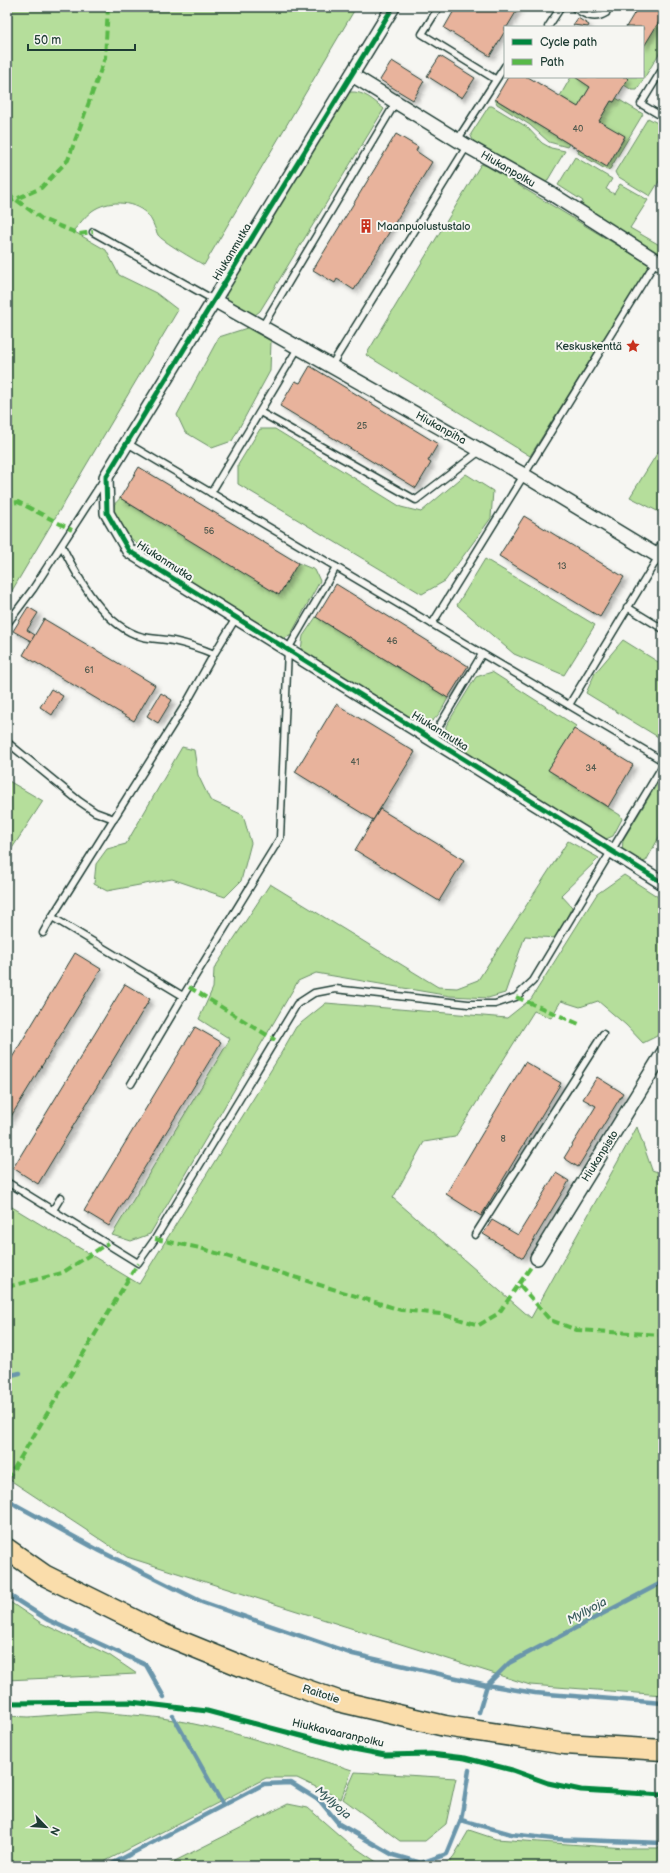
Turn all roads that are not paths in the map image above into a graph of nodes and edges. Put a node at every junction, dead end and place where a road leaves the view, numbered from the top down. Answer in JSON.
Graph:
{"nodes":[{"id":1,"x":393,"y":7,"type":"edge"},
{"id":2,"x":439,"y":7,"type":"edge"},
{"id":3,"x":561,"y":7,"type":"edge"},
{"id":4,"x":573,"y":7,"type":"edge"},
{"id":5,"x":608,"y":7,"type":"edge"},
{"id":6,"x":549,"y":26,"type":"edge"},
{"id":7,"x":504,"y":67,"type":"edge"},
{"id":8,"x":663,"y":68,"type":"edge"},
{"id":9,"x":352,"y":75,"type":"junction"},
{"id":10,"x":495,"y":79,"type":"junction"},
{"id":11,"x":396,"y":102,"type":"junction"},
{"id":12,"x":663,"y":117,"type":"edge"},
{"id":13,"x":462,"y":142,"type":"junction"},
{"id":14,"x":93,"y":232,"type":"dead end"},
{"id":15,"x":660,"y":263,"type":"edge"},
{"id":16,"x":214,"y":300,"type":"junction"},
{"id":17,"x":262,"y":327,"type":"junction"},
{"id":18,"x":298,"y":348,"type":"junction"},
{"id":19,"x":331,"y":366,"type":"junction"},
{"id":20,"x":260,"y":412,"type":"junction"},
{"id":21,"x":127,"y":443,"type":"junction"},
{"id":22,"x":480,"y":451,"type":"junction"},
{"id":23,"x":524,"y":474,"type":"junction"},
{"id":24,"x":106,"y":477,"type":"junction"},
{"id":25,"x":211,"y":493,"type":"junction"},
{"id":26,"x":62,"y":546,"type":"junction"},
{"id":27,"x":661,"y":554,"type":"edge"},
{"id":28,"x":336,"y":567,"type":"junction"},
{"id":29,"x":627,"y":607,"type":"junction"},
{"id":30,"x":236,"y":618,"type":"junction"},
{"id":31,"x":7,"y":624,"type":"edge"},
{"id":32,"x":432,"y":624,"type":"junction"},
{"id":33,"x":663,"y":629,"type":"edge"},
{"id":34,"x":288,"y":649,"type":"junction"},
{"id":35,"x":214,"y":654,"type":"junction"},
{"id":36,"x":482,"y":654,"type":"junction"},
{"id":37,"x":569,"y":705,"type":"junction"},
{"id":38,"x":432,"y":738,"type":"junction"},
{"id":39,"x":7,"y":742,"type":"edge"},
{"id":40,"x":663,"y":760,"type":"edge"},
{"id":41,"x":663,"y":765,"type":"edge"},
{"id":42,"x":114,"y":819,"type":"junction"},
{"id":43,"x":612,"y":851,"type":"junction"},
{"id":44,"x":663,"y":883,"type":"edge"},
{"id":45,"x":52,"y":917,"type":"junction"},
{"id":46,"x":42,"y":933,"type":"dead end"},
{"id":47,"x":183,"y":996,"type":"junction"},
{"id":48,"x":603,"y":1034,"type":"dead end"},
{"id":49,"x":663,"y":1053,"type":"edge"},
{"id":50,"x":131,"y":1084,"type":"dead end"},
{"id":51,"x":7,"y":1182,"type":"edge"},
{"id":52,"x":61,"y":1197,"type":"dead end"},
{"id":53,"x":53,"y":1210,"type":"junction"},
{"id":54,"x":475,"y":1235,"type":"dead end"},
{"id":55,"x":537,"y":1258,"type":"dead end"},
{"id":56,"x":7,"y":1549,"type":"edge"},
{"id":57,"x":663,"y":1750,"type":"edge"}],
"edges":[{"from":1,"to":9,"type":"street","name":"Hiukanmutka"},
{"from":2,"to":10,"type":"lane"},
{"from":3,"to":6,"type":"lane"},
{"from":4,"to":5,"type":"lane"},
{"from":7,"to":10,"type":"lane"},
{"from":8,"to":12,"type":"lane"},
{"from":9,"to":11,"type":"street","name":"Hiukanpolku"},
{"from":9,"to":16,"type":"street","name":"Hiukanmutka"},
{"from":10,"to":13,"type":"lane"},
{"from":11,"to":13,"type":"street","name":"Hiukanpolku"},
{"from":11,"to":17,"type":"lane"},
{"from":13,"to":15,"type":"street","name":"Hiukanpolku"},
{"from":13,"to":19,"type":"lane"},
{"from":14,"to":16,"type":"lane"},
{"from":15,"to":23,"type":"lane"},
{"from":16,"to":17,"type":"street","name":"Hiukanpiha"},
{"from":16,"to":21,"type":"street","name":"Hiukanmutka"},
{"from":17,"to":18,"type":"street","name":"Hiukanpiha"},
{"from":18,"to":19,"type":"street","name":"Hiukanpiha"},
{"from":18,"to":20,"type":"lane"},
{"from":19,"to":22,"type":"street","name":"Hiukanpiha"},
{"from":20,"to":22,"type":"lane"},
{"from":20,"to":25,"type":"lane"},
{"from":21,"to":24,"type":"street","name":"Hiukanmutka"},
{"from":21,"to":25,"type":"lane"},
{"from":22,"to":23,"type":"street","name":"Hiukanpiha"},
{"from":23,"to":27,"type":"street","name":"Hiukanpiha"},
{"from":23,"to":32,"type":"lane"},
{"from":24,"to":26,"type":"lane"},
{"from":24,"to":30,"type":"street","name":"Hiukanmutka"},
{"from":25,"to":28,"type":"lane"},
{"from":26,"to":31,"type":"lane"},
{"from":26,"to":35,"type":"lane"},
{"from":27,"to":29,"type":"lane"},
{"from":28,"to":32,"type":"lane"},
{"from":28,"to":34,"type":"lane"},
{"from":29,"to":33,"type":"lane"},
{"from":29,"to":37,"type":"lane"},
{"from":30,"to":34,"type":"street","name":"Hiukanmutka"},
{"from":30,"to":35,"type":"lane"},
{"from":32,"to":36,"type":"lane"},
{"from":34,"to":38,"type":"street","name":"Hiukanmutka"},
{"from":34,"to":47,"type":"lane"},
{"from":35,"to":42,"type":"lane"},
{"from":36,"to":37,"type":"lane"},
{"from":36,"to":38,"type":"lane"},
{"from":37,"to":40,"type":"lane"},
{"from":38,"to":43,"type":"street","name":"Hiukanmutka"},
{"from":39,"to":42,"type":"lane"},
{"from":41,"to":43,"type":"lane"},
{"from":42,"to":45,"type":"lane"},
{"from":43,"to":44,"type":"street","name":"Hiukanmutka"},
{"from":43,"to":53,"type":"lane"},
{"from":45,"to":46,"type":"lane"},
{"from":45,"to":47,"type":"lane"},
{"from":47,"to":50,"type":"lane"},
{"from":48,"to":54,"type":"lane"},
{"from":49,"to":55,"type":"street","name":"Hiukanpisto"},
{"from":51,"to":53,"type":"lane"},
{"from":52,"to":53,"type":"lane"},
{"from":56,"to":57,"type":"main road","name":"Raitotie"}]}
